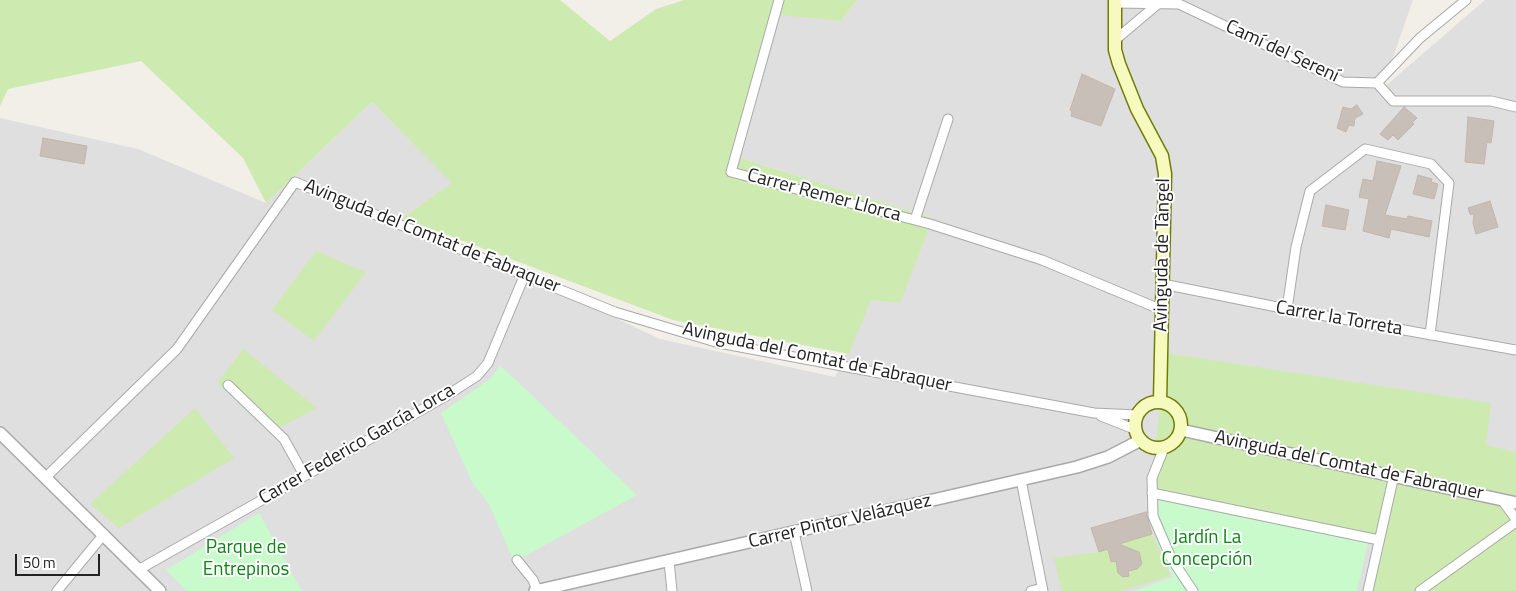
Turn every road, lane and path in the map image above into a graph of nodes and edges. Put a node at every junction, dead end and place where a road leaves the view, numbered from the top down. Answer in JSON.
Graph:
{"nodes":[{"id":1,"x":779,"y":0,"type":"edge"},
{"id":2,"x":1466,"y":0,"type":"edge"},
{"id":3,"x":1115,"y":2,"type":"edge"},
{"id":4,"x":1159,"y":3,"type":"junction"},
{"id":5,"x":1115,"y":40,"type":"junction"},
{"id":6,"x":1378,"y":83,"type":"junction"},
{"id":7,"x":1516,"y":106,"type":"edge"},
{"id":8,"x":948,"y":119,"type":"dead end"},
{"id":9,"x":916,"y":220,"type":"junction"},
{"id":10,"x":525,"y":274,"type":"junction"},
{"id":11,"x":1163,"y":284,"type":"junction"},
{"id":12,"x":1287,"y":309,"type":"junction"},
{"id":13,"x":1162,"y":310,"type":"junction"},
{"id":14,"x":1430,"y":335,"type":"junction"},
{"id":15,"x":1516,"y":350,"type":"edge"},
{"id":16,"x":228,"y":385,"type":"dead end"},
{"id":17,"x":1160,"y":401,"type":"junction"},
{"id":18,"x":1094,"y":413,"type":"junction"},
{"id":19,"x":1137,"y":414,"type":"junction"},
{"id":20,"x":1134,"y":429,"type":"junction"},
{"id":21,"x":1181,"y":430,"type":"junction"},
{"id":22,"x":0,"y":433,"type":"edge"},
{"id":23,"x":1141,"y":440,"type":"junction"},
{"id":24,"x":1164,"y":448,"type":"junction"},
{"id":25,"x":1394,"y":475,"type":"junction"},
{"id":26,"x":304,"y":476,"type":"junction"},
{"id":27,"x":46,"y":477,"type":"junction"},
{"id":28,"x":1021,"y":480,"type":"junction"},
{"id":29,"x":1152,"y":493,"type":"junction"},
{"id":30,"x":1502,"y":500,"type":"junction"},
{"id":31,"x":1516,"y":503,"type":"edge"},
{"id":32,"x":1516,"y":520,"type":"edge"},
{"id":33,"x":794,"y":532,"type":"junction"},
{"id":34,"x":104,"y":534,"type":"junction"},
{"id":35,"x":1379,"y":540,"type":"junction"},
{"id":36,"x":517,"y":560,"type":"dead end"},
{"id":37,"x":669,"y":560,"type":"junction"},
{"id":38,"x":138,"y":570,"type":"junction"},
{"id":39,"x":1043,"y":589,"type":"edge"},
{"id":40,"x":57,"y":591,"type":"edge"},
{"id":41,"x":160,"y":591,"type":"edge"},
{"id":42,"x":536,"y":591,"type":"edge"},
{"id":43,"x":672,"y":591,"type":"edge"},
{"id":44,"x":807,"y":591,"type":"edge"},
{"id":45,"x":1032,"y":591,"type":"edge"},
{"id":46,"x":1193,"y":591,"type":"edge"},
{"id":47,"x":1368,"y":591,"type":"edge"},
{"id":48,"x":1420,"y":591,"type":"edge"}],
"edges":[{"from":1,"to":9,"type":"street","name":"Carrer Remer Llorca"},
{"from":2,"to":6,"type":"street"},
{"from":3,"to":4,"type":"street","name":"Camí del Serení"},
{"from":3,"to":5,"type":"main road","name":"Avinguda de Tàngel"},
{"from":4,"to":5,"type":"street"},
{"from":4,"to":6,"type":"street","name":"Camí del Serení"},
{"from":5,"to":11,"type":"main road","name":"Avinguda de Tàngel"},
{"from":6,"to":7,"type":"street"},
{"from":8,"to":9,"type":"street","name":"Carrer Remer Llorca"},
{"from":9,"to":13,"type":"street","name":"Carrer Remer Llorca"},
{"from":10,"to":18,"type":"street","name":"Avinguda del Comtat de Fabraquer"},
{"from":10,"to":26,"type":"street","name":"Carrer Federico García Lorca"},
{"from":10,"to":27,"type":"street","name":"Avinguda del Comtat de Fabraquer"},
{"from":11,"to":12,"type":"street","name":"Carrer la Torreta"},
{"from":11,"to":13,"type":"main road","name":"Avinguda de Tàngel"},
{"from":12,"to":14,"type":"street","name":"Carrer la Torreta"},
{"from":12,"to":14,"type":"street"},
{"from":13,"to":17,"type":"main road","name":"Avinguda de Tàngel"},
{"from":14,"to":15,"type":"street","name":"Carrer la Torreta"},
{"from":16,"to":26,"type":"street"},
{"from":17,"to":19,"type":"main road"},
{"from":17,"to":21,"type":"main road"},
{"from":18,"to":19,"type":"street","name":"Avinguda del Comtat de Fabraquer"},
{"from":18,"to":20,"type":"street","name":"Avinguda del Comtat de Fabraquer"},
{"from":19,"to":20,"type":"main road"},
{"from":20,"to":23,"type":"main road"},
{"from":21,"to":24,"type":"main road"},
{"from":21,"to":25,"type":"street","name":"Avinguda del Comtat de Fabraquer"},
{"from":22,"to":27,"type":"street"},
{"from":23,"to":24,"type":"main road"},
{"from":23,"to":28,"type":"street","name":"Carrer Pintor Velázquez"},
{"from":24,"to":29,"type":"street"},
{"from":25,"to":30,"type":"street","name":"Avinguda del Comtat de Fabraquer"},
{"from":25,"to":35,"type":"street"},
{"from":26,"to":38,"type":"street","name":"Carrer Federico García Lorca"},
{"from":27,"to":34,"type":"street"},
{"from":28,"to":33,"type":"street","name":"Carrer Pintor Velázquez"},
{"from":28,"to":39,"type":"street"},
{"from":29,"to":35,"type":"street"},
{"from":29,"to":46,"type":"street"},
{"from":30,"to":31,"type":"street","name":"Avinguda del Comtat de Fabraquer"},
{"from":30,"to":32,"type":"street"},
{"from":32,"to":48,"type":"street"},
{"from":33,"to":37,"type":"street","name":"Carrer Pintor Velázquez"},
{"from":33,"to":44,"type":"street"},
{"from":34,"to":38,"type":"street"},
{"from":34,"to":40,"type":"street"},
{"from":35,"to":47,"type":"street"},
{"from":36,"to":42,"type":"street"},
{"from":37,"to":42,"type":"street","name":"Carrer Pintor Velázquez"},
{"from":37,"to":43,"type":"street"},
{"from":38,"to":41,"type":"street"},
{"from":39,"to":45,"type":"street"}]}
